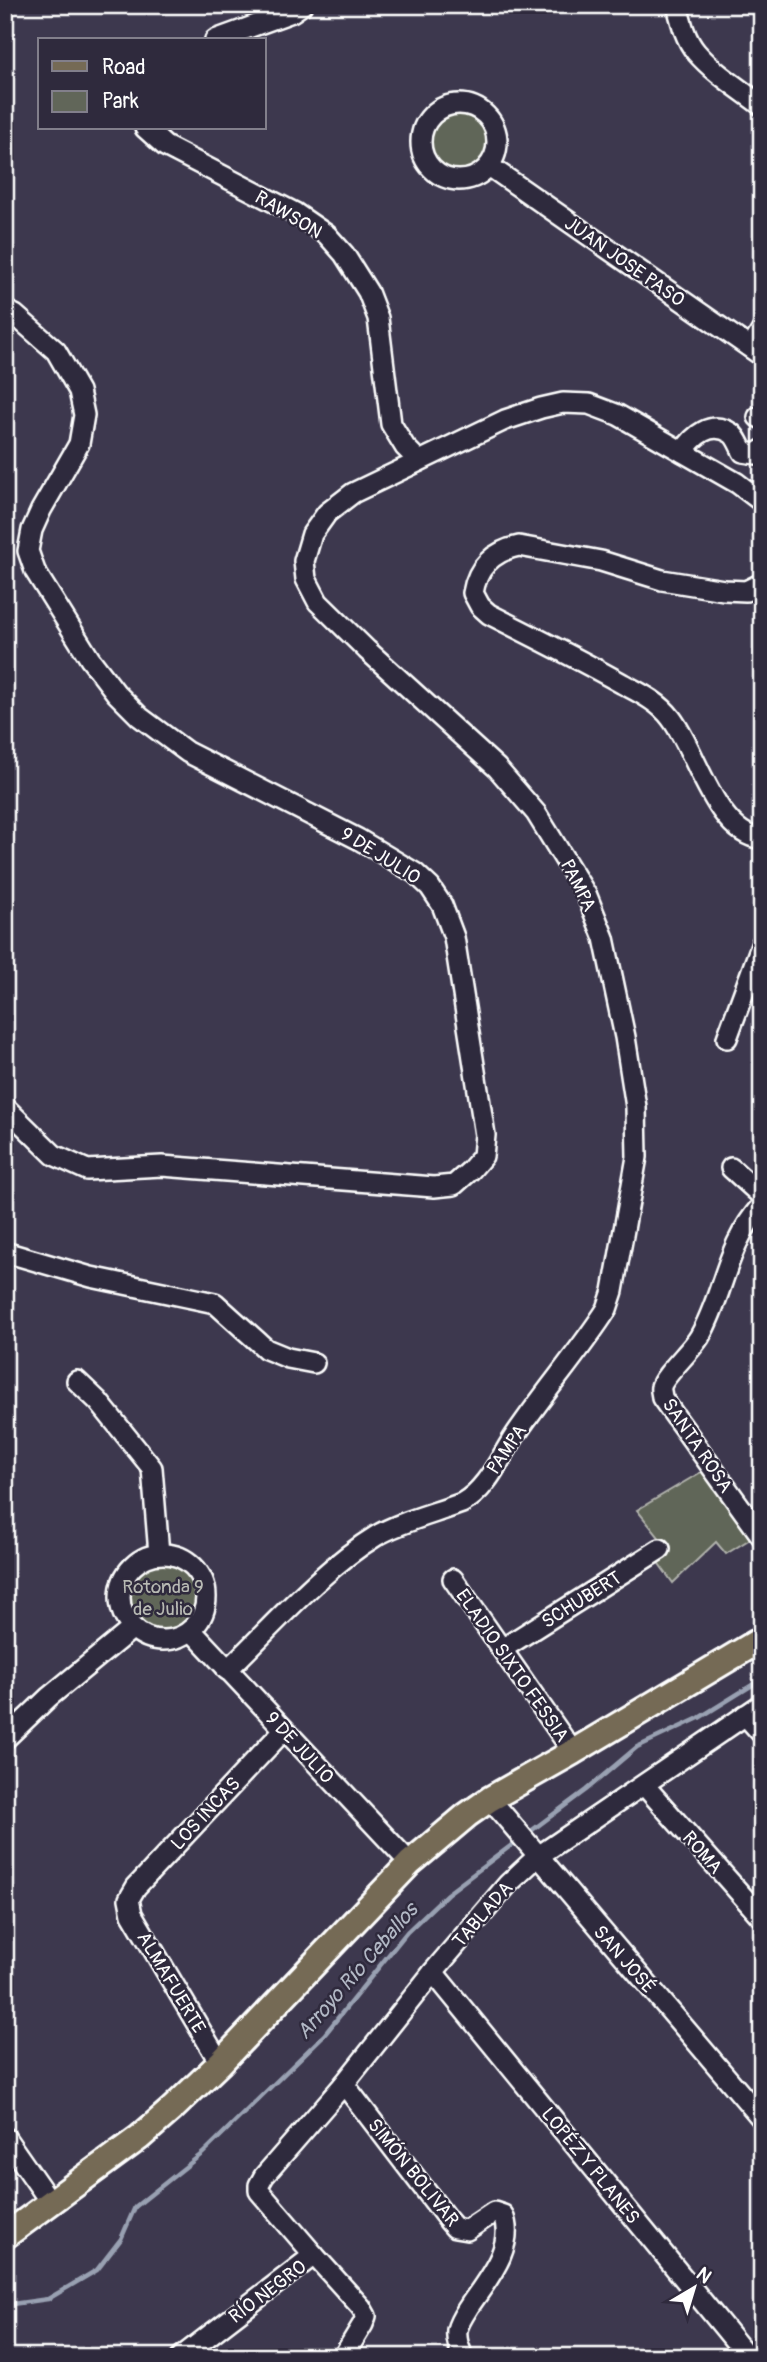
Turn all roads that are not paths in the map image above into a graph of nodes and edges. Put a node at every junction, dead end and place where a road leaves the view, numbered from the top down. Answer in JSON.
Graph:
{"nodes":[{"id":1,"x":302,"y":5,"type":"edge"},
{"id":2,"x":677,"y":5,"type":"edge"},
{"id":3,"x":220,"y":38,"type":"edge"},
{"id":4,"x":762,"y":106,"type":"edge"},
{"id":5,"x":147,"y":130,"type":"edge"},
{"id":6,"x":489,"y":166,"type":"junction"},
{"id":7,"x":5,"y":310,"type":"edge"},
{"id":8,"x":762,"y":330,"type":"edge"},
{"id":9,"x":756,"y":352,"type":"edge"},
{"id":10,"x":762,"y":450,"type":"edge"},
{"id":11,"x":682,"y":452,"type":"junction"},
{"id":12,"x":419,"y":461,"type":"junction"},
{"id":13,"x":762,"y":502,"type":"edge"},
{"id":14,"x":762,"y":583,"type":"edge"},
{"id":15,"x":762,"y":839,"type":"edge"},
{"id":16,"x":762,"y":943,"type":"edge"},
{"id":17,"x":727,"y":1038,"type":"dead end"},
{"id":18,"x":5,"y":1107,"type":"edge"},
{"id":19,"x":731,"y":1168,"type":"dead end"},
{"id":20,"x":762,"y":1196,"type":"edge"},
{"id":21,"x":762,"y":1205,"type":"edge"},
{"id":22,"x":5,"y":1252,"type":"edge"},
{"id":23,"x":314,"y":1363,"type":"dead end"},
{"id":24,"x":77,"y":1381,"type":"dead end"},
{"id":25,"x":762,"y":1537,"type":"edge"},
{"id":26,"x":660,"y":1549,"type":"dead end"},
{"id":27,"x":159,"y":1554,"type":"junction"},
{"id":28,"x":453,"y":1579,"type":"dead end"},
{"id":29,"x":133,"y":1628,"type":"junction"},
{"id":30,"x":191,"y":1630,"type":"junction"},
{"id":31,"x":762,"y":1639,"type":"edge"},
{"id":32,"x":502,"y":1649,"type":"junction"},
{"id":33,"x":227,"y":1670,"type":"junction"},
{"id":34,"x":762,"y":1704,"type":"edge"},
{"id":35,"x":745,"y":1715,"type":"junction"},
{"id":36,"x":284,"y":1730,"type":"junction"},
{"id":37,"x":762,"y":1734,"type":"edge"},
{"id":38,"x":5,"y":1739,"type":"edge"},
{"id":39,"x":573,"y":1752,"type":"junction"},
{"id":40,"x":644,"y":1785,"type":"junction"},
{"id":41,"x":490,"y":1799,"type":"junction"},
{"id":42,"x":534,"y":1853,"type":"junction"},
{"id":43,"x":410,"y":1863,"type":"junction"},
{"id":44,"x":129,"y":1899,"type":"joint"},
{"id":45,"x":762,"y":1918,"type":"edge"},
{"id":46,"x":433,"y":1972,"type":"junction"},
{"id":47,"x":220,"y":2063,"type":"junction"},
{"id":48,"x":344,"y":2084,"type":"junction"},
{"id":49,"x":762,"y":2119,"type":"edge"},
{"id":50,"x":5,"y":2137,"type":"edge"},
{"id":51,"x":259,"y":2185,"type":"joint"},
{"id":52,"x":51,"y":2203,"type":"junction"},
{"id":53,"x":5,"y":2236,"type":"edge"},
{"id":54,"x":314,"y":2255,"type":"junction"},
{"id":55,"x":762,"y":2351,"type":"edge"},
{"id":56,"x":181,"y":2357,"type":"edge"},
{"id":57,"x":343,"y":2357,"type":"edge"},
{"id":58,"x":463,"y":2357,"type":"edge"},
{"id":59,"x":748,"y":2357,"type":"edge"},
{"id":60,"x":755,"y":2357,"type":"edge"}],
"edges":[{"from":1,"to":3,"type":"street"},
{"from":2,"to":4,"type":"street"},
{"from":5,"to":12,"type":"street","name":"RAWSON"},
{"from":6,"to":6,"type":"street"},
{"from":6,"to":9,"type":"street","name":"JUAN JOSE PASO"},
{"from":7,"to":18,"type":"street","name":"9 DE JULIO"},
{"from":8,"to":9,"type":"street"},
{"from":10,"to":11,"type":"street"},
{"from":11,"to":12,"type":"street","name":"PAMPA"},
{"from":11,"to":13,"type":"street","name":"PAMPA"},
{"from":12,"to":33,"type":"street","name":"PAMPA"},
{"from":14,"to":15,"type":"street"},
{"from":16,"to":17,"type":"street"},
{"from":19,"to":20,"type":"street"},
{"from":21,"to":25,"type":"street","name":"SANTA ROSA"},
{"from":22,"to":23,"type":"street"},
{"from":24,"to":27,"type":"street"},
{"from":26,"to":32,"type":"street","name":"SCHUBERT"},
{"from":27,"to":29,"type":"street"},
{"from":27,"to":30,"type":"street"},
{"from":28,"to":32,"type":"street","name":"ELADIO SIXTO FESSIA"},
{"from":29,"to":30,"type":"street"},
{"from":29,"to":38,"type":"street"},
{"from":30,"to":33,"type":"street","name":"9 DE JULIO"},
{"from":31,"to":39,"type":"main road"},
{"from":32,"to":39,"type":"street","name":"ELADIO SIXTO FESSIA"},
{"from":33,"to":36,"type":"street","name":"9 DE JULIO"},
{"from":34,"to":35,"type":"street","name":"TABLADA"},
{"from":35,"to":37,"type":"street"},
{"from":35,"to":40,"type":"street","name":"TABLADA"},
{"from":36,"to":43,"type":"street","name":"9 DE JULIO"},
{"from":36,"to":44,"type":"street","name":"LOS INCAS"},
{"from":39,"to":41,"type":"main road"},
{"from":40,"to":42,"type":"street","name":"TABLADA"},
{"from":40,"to":45,"type":"street","name":"ROMA"},
{"from":41,"to":42,"type":"street","name":"SAN JOSÉ"},
{"from":41,"to":43,"type":"main road"},
{"from":42,"to":46,"type":"street","name":"TABLADA"},
{"from":42,"to":49,"type":"street","name":"SAN JOSÉ"},
{"from":43,"to":47,"type":"main road"},
{"from":44,"to":47,"type":"street","name":"ALMAFUERTE"},
{"from":46,"to":48,"type":"street","name":"TABLADA"},
{"from":46,"to":59,"type":"street","name":"LOPÉZ Y PLANES"},
{"from":47,"to":52,"type":"main road"},
{"from":48,"to":51,"type":"street","name":"TABLADA"},
{"from":48,"to":58,"type":"street","name":"SIMÓN BOLIVAR"},
{"from":50,"to":52,"type":"street"},
{"from":51,"to":54,"type":"street","name":"RÍO NEGRO"},
{"from":52,"to":53,"type":"main road"},
{"from":54,"to":56,"type":"street","name":"RÍO NEGRO"},
{"from":54,"to":57,"type":"street"},
{"from":55,"to":60,"type":"street"}]}
